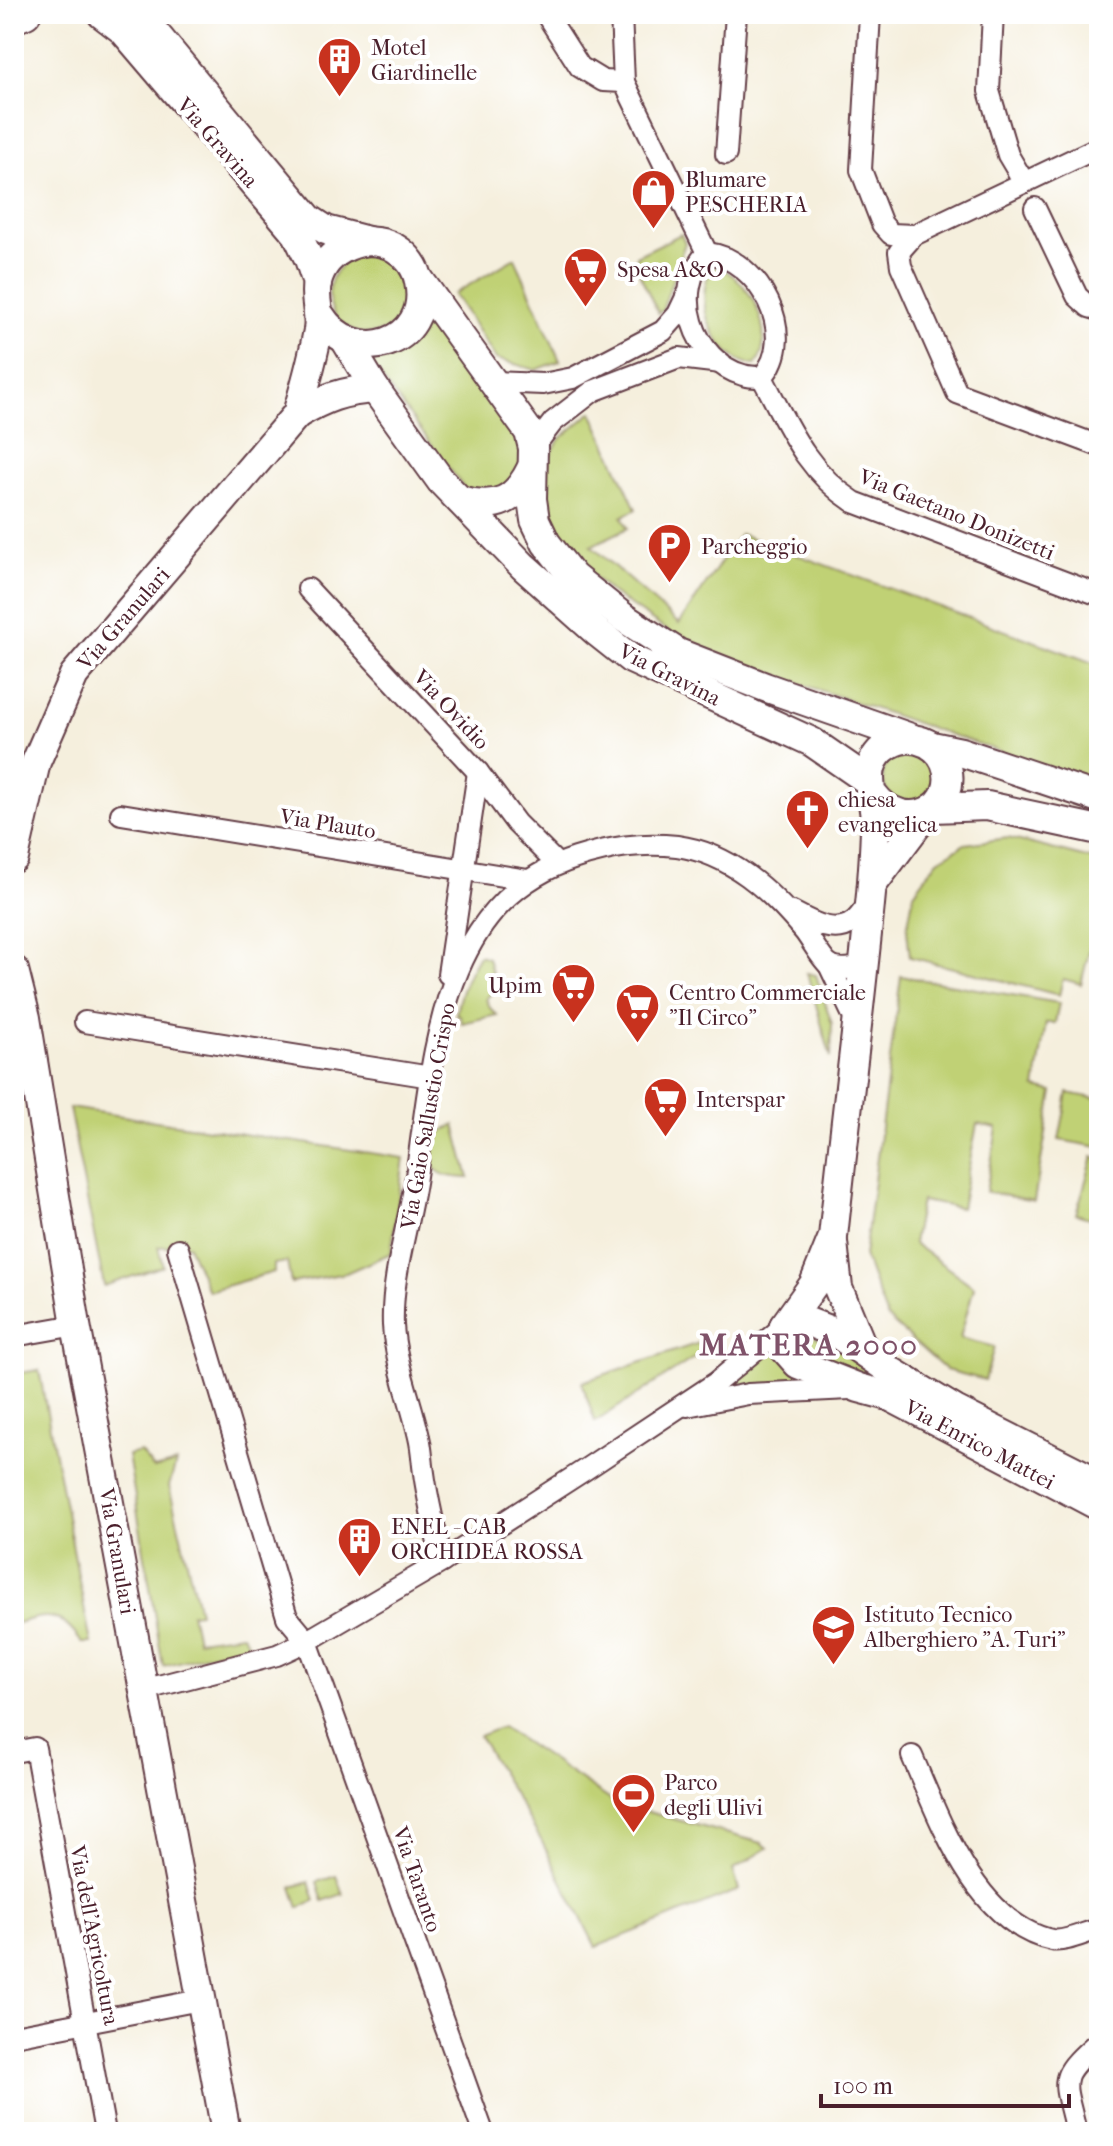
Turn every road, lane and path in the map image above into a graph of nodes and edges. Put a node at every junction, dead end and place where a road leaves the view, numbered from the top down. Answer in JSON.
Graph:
{"nodes":[{"id":1,"x":26,"y":14,"type":"edge"},
{"id":2,"x":102,"y":14,"type":"edge"},
{"id":3,"x":139,"y":14,"type":"edge"},
{"id":4,"x":546,"y":14,"type":"edge"},
{"id":5,"x":621,"y":14,"type":"edge"},
{"id":6,"x":736,"y":14,"type":"edge"},
{"id":7,"x":870,"y":14,"type":"edge"},
{"id":8,"x":993,"y":14,"type":"edge"},
{"id":9,"x":14,"y":19,"type":"edge"},
{"id":10,"x":624,"y":82,"type":"junction"},
{"id":11,"x":1099,"y":147,"type":"edge"},
{"id":12,"x":726,"y":154,"type":"dead end"},
{"id":13,"x":1024,"y":182,"type":"junction"},
{"id":14,"x":1035,"y":208,"type":"dead end"},
{"id":15,"x":914,"y":235,"type":"junction"},
{"id":16,"x":368,"y":241,"type":"junction"},
{"id":17,"x":707,"y":253,"type":"junction"},
{"id":18,"x":419,"y":279,"type":"junction"},
{"id":19,"x":317,"y":283,"type":"junction"},
{"id":20,"x":689,"y":291,"type":"junction"},
{"id":21,"x":1099,"y":310,"type":"edge"},
{"id":22,"x":320,"y":315,"type":"junction"},
{"id":23,"x":346,"y":341,"type":"junction"},
{"id":24,"x":721,"y":363,"type":"junction"},
{"id":25,"x":762,"y":377,"type":"junction"},
{"id":26,"x":494,"y":382,"type":"junction"},
{"id":27,"x":375,"y":389,"type":"junction"},
{"id":28,"x":297,"y":414,"type":"junction"},
{"id":29,"x":1099,"y":446,"type":"edge"},
{"id":30,"x":533,"y":457,"type":"junction"},
{"id":31,"x":460,"y":500,"type":"junction"},
{"id":32,"x":308,"y":589,"type":"dead end"},
{"id":33,"x":1099,"y":595,"type":"edge"},
{"id":34,"x":921,"y":742,"type":"junction"},
{"id":35,"x":478,"y":772,"type":"junction"},
{"id":36,"x":872,"y":788,"type":"junction"},
{"id":37,"x":1099,"y":798,"type":"edge"},
{"id":38,"x":930,"y":810,"type":"junction"},
{"id":39,"x":121,"y":814,"type":"dead end"},
{"id":40,"x":1099,"y":830,"type":"edge"},
{"id":41,"x":14,"y":858,"type":"edge"},
{"id":42,"x":557,"y":864,"type":"junction"},
{"id":43,"x":463,"y":868,"type":"junction"},
{"id":44,"x":528,"y":880,"type":"junction"},
{"id":45,"x":871,"y":894,"type":"junction"},
{"id":46,"x":785,"y":908,"type":"junction"},
{"id":47,"x":832,"y":928,"type":"junction"},
{"id":48,"x":824,"y":958,"type":"junction"},
{"id":49,"x":864,"y":966,"type":"junction"},
{"id":50,"x":14,"y":970,"type":"edge"},
{"id":51,"x":444,"y":1004,"type":"junction"},
{"id":52,"x":85,"y":1022,"type":"dead end"},
{"id":53,"x":857,"y":1026,"type":"junction"},
{"id":54,"x":431,"y":1077,"type":"junction"},
{"id":55,"x":833,"y":1237,"type":"junction"},
{"id":56,"x":178,"y":1249,"type":"dead end"},
{"id":57,"x":76,"y":1325,"type":"junction"},
{"id":58,"x":784,"y":1326,"type":"junction"},
{"id":59,"x":14,"y":1336,"type":"edge"},
{"id":60,"x":864,"y":1352,"type":"junction"},
{"id":61,"x":859,"y":1388,"type":"junction"},
{"id":62,"x":675,"y":1408,"type":"junction"},
{"id":63,"x":1099,"y":1483,"type":"edge"},
{"id":64,"x":1099,"y":1506,"type":"edge"},
{"id":65,"x":442,"y":1562,"type":"junction"},
{"id":66,"x":307,"y":1641,"type":"junction"},
{"id":67,"x":143,"y":1690,"type":"junction"},
{"id":68,"x":14,"y":1752,"type":"edge"},
{"id":69,"x":912,"y":1756,"type":"dead end"},
{"id":70,"x":1099,"y":1929,"type":"edge"},
{"id":71,"x":200,"y":2000,"type":"junction"},
{"id":72,"x":87,"y":2022,"type":"junction"},
{"id":73,"x":14,"y":2036,"type":"edge"},
{"id":74,"x":1099,"y":2041,"type":"edge"},
{"id":75,"x":105,"y":2132,"type":"edge"},
{"id":76,"x":226,"y":2132,"type":"edge"},
{"id":77,"x":483,"y":2132,"type":"edge"},
{"id":78,"x":1076,"y":2132,"type":"edge"}],
"edges":[{"from":1,"to":9,"type":"street"},
{"from":2,"to":19,"type":"street","name":"Via Gravina"},
{"from":3,"to":16,"type":"street","name":"Via Gravina"},
{"from":4,"to":10,"type":"street"},
{"from":5,"to":10,"type":"street"},
{"from":6,"to":12,"type":"street"},
{"from":7,"to":15,"type":"street"},
{"from":8,"to":13,"type":"street"},
{"from":10,"to":17,"type":"street"},
{"from":11,"to":13,"type":"street"},
{"from":13,"to":15,"type":"street"},
{"from":14,"to":21,"type":"street"},
{"from":15,"to":29,"type":"street"},
{"from":16,"to":18,"type":"street"},
{"from":16,"to":19,"type":"street"},
{"from":17,"to":20,"type":"street"},
{"from":17,"to":25,"type":"street"},
{"from":18,"to":23,"type":"street"},
{"from":18,"to":26,"type":"street","name":"Via Gravina"},
{"from":19,"to":22,"type":"street"},
{"from":20,"to":24,"type":"street"},
{"from":20,"to":26,"type":"street"},
{"from":22,"to":23,"type":"street"},
{"from":22,"to":28,"type":"street"},
{"from":23,"to":27,"type":"street","name":"Via Gravina"},
{"from":24,"to":25,"type":"street"},
{"from":24,"to":30,"type":"street"},
{"from":25,"to":33,"type":"street","name":"Via Gaetano Donizetti"},
{"from":26,"to":30,"type":"street","name":"Via Gravina"},
{"from":27,"to":28,"type":"street"},
{"from":27,"to":31,"type":"street","name":"Via Gravina"},
{"from":28,"to":41,"type":"street","name":"Via Granulari"},
{"from":30,"to":31,"type":"street"},
{"from":30,"to":34,"type":"street","name":"Via Gravina"},
{"from":31,"to":36,"type":"street","name":"Via Gravina"},
{"from":32,"to":35,"type":"street","name":"Via Ovidio"},
{"from":34,"to":36,"type":"street"},
{"from":34,"to":37,"type":"street","name":"Via Gravina"},
{"from":34,"to":38,"type":"street"},
{"from":35,"to":42,"type":"street","name":"Via Ovidio"},
{"from":35,"to":43,"type":"street"},
{"from":36,"to":38,"type":"street"},
{"from":36,"to":45,"type":"street"},
{"from":38,"to":40,"type":"street"},
{"from":38,"to":45,"type":"street"},
{"from":39,"to":43,"type":"street","name":"Via Plauto"},
{"from":42,"to":44,"type":"street","name":"Via Gaio Sallustio Crispo"},
{"from":42,"to":46,"type":"street","name":"Via Gaio Sallustio Crispo"},
{"from":43,"to":44,"type":"street","name":"Via Plauto"},
{"from":43,"to":51,"type":"street"},
{"from":44,"to":51,"type":"street","name":"Via Gaio Sallustio Crispo"},
{"from":45,"to":47,"type":"street"},
{"from":45,"to":49,"type":"street"},
{"from":46,"to":47,"type":"street","name":"Via Gaio Sallustio Crispo"},
{"from":46,"to":48,"type":"street","name":"Via Gaio Sallustio Crispo"},
{"from":47,"to":48,"type":"street"},
{"from":48,"to":49,"type":"street"},
{"from":48,"to":53,"type":"street","name":"Via Gaio Sallustio Crispo"},
{"from":49,"to":53,"type":"street"},
{"from":50,"to":57,"type":"street","name":"Via Granulari"},
{"from":51,"to":54,"type":"street","name":"Via Gaio Sallustio Crispo"},
{"from":52,"to":54,"type":"street"},
{"from":53,"to":55,"type":"street"},
{"from":54,"to":65,"type":"street","name":"Via Gaio Sallustio Crispo"},
{"from":55,"to":58,"type":"street"},
{"from":55,"to":60,"type":"street"},
{"from":56,"to":66,"type":"street"},
{"from":57,"to":59,"type":"street"},
{"from":57,"to":67,"type":"street","name":"Via Granulari"},
{"from":58,"to":60,"type":"street","name":"Via Enrico Mattei"},
{"from":58,"to":61,"type":"street","name":"Via Enrico Mattei"},
{"from":58,"to":62,"type":"street"},
{"from":60,"to":63,"type":"street","name":"Via Enrico Mattei"},
{"from":61,"to":62,"type":"street","name":"Via Enrico Mattei"},
{"from":61,"to":64,"type":"street","name":"Via Enrico Mattei"},
{"from":62,"to":65,"type":"street"},
{"from":65,"to":66,"type":"street"},
{"from":66,"to":67,"type":"street"},
{"from":66,"to":77,"type":"street","name":"Via Taranto"},
{"from":67,"to":71,"type":"street","name":"Via Granulari"},
{"from":68,"to":72,"type":"street","name":"Via dell'Agricoltura"},
{"from":69,"to":70,"type":"street"},
{"from":71,"to":72,"type":"street"},
{"from":71,"to":76,"type":"street","name":"Via Granulari"},
{"from":72,"to":73,"type":"street"},
{"from":72,"to":75,"type":"street","name":"Via dell'Agricoltura"},
{"from":74,"to":78,"type":"street"}]}
